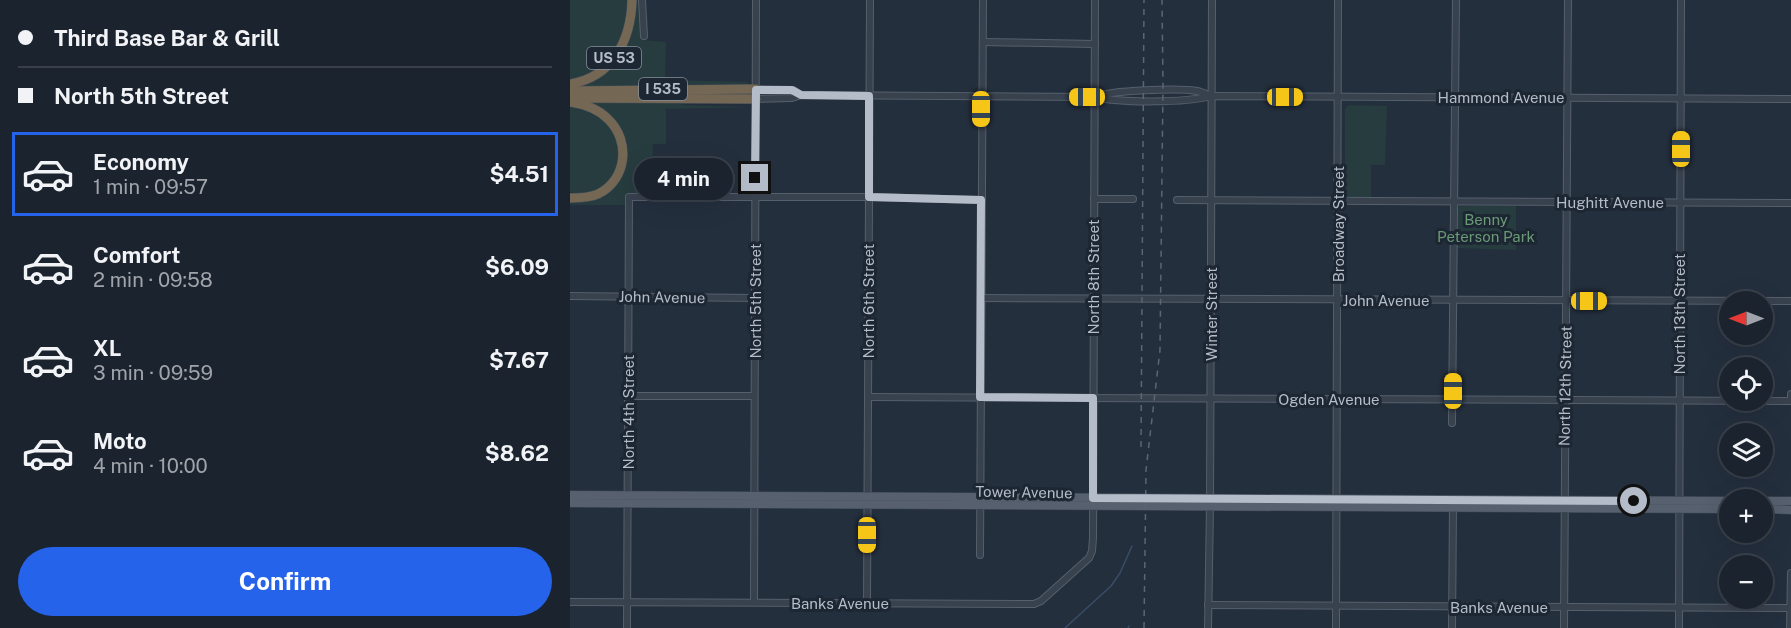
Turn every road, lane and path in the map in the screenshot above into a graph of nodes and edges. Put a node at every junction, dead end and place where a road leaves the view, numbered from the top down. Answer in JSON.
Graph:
{"nodes":[{"id":1,"x":642,"y":0,"type":"edge"},
{"id":2,"x":756,"y":0,"type":"edge"},
{"id":3,"x":870,"y":0,"type":"edge"},
{"id":4,"x":983,"y":0,"type":"edge"},
{"id":5,"x":1095,"y":0,"type":"edge"},
{"id":6,"x":1212,"y":0,"type":"edge"},
{"id":7,"x":1338,"y":0,"type":"edge"},
{"id":8,"x":1456,"y":0,"type":"edge"},
{"id":9,"x":1568,"y":0,"type":"edge"},
{"id":10,"x":1682,"y":0,"type":"edge"},
{"id":11,"x":631,"y":3,"type":"edge"},
{"id":12,"x":644,"y":36,"type":"dead end"},
{"id":13,"x":983,"y":42,"type":"junction"},
{"id":14,"x":1095,"y":44,"type":"junction"},
{"id":15,"x":570,"y":84,"type":"edge"},
{"id":16,"x":570,"y":91,"type":"edge"},
{"id":17,"x":756,"y":94,"type":"junction"},
{"id":18,"x":869,"y":96,"type":"junction"},
{"id":19,"x":982,"y":96,"type":"junction"},
{"id":20,"x":1211,"y":96,"type":"junction"},
{"id":21,"x":1095,"y":97,"type":"junction"},
{"id":22,"x":1338,"y":97,"type":"junction"},
{"id":23,"x":1454,"y":97,"type":"junction"},
{"id":24,"x":1567,"y":98,"type":"junction"},
{"id":25,"x":1681,"y":98,"type":"junction"},
{"id":26,"x":1791,"y":99,"type":"edge"},
{"id":27,"x":570,"y":100,"type":"edge"},
{"id":28,"x":571,"y":197,"type":"edge"},
{"id":29,"x":755,"y":197,"type":"junction"},
{"id":30,"x":869,"y":197,"type":"junction"},
{"id":31,"x":1094,"y":199,"type":"junction"},
{"id":32,"x":1132,"y":199,"type":"dead end"},
{"id":33,"x":981,"y":200,"type":"junction"},
{"id":34,"x":1177,"y":200,"type":"dead end"},
{"id":35,"x":1211,"y":200,"type":"junction"},
{"id":36,"x":1338,"y":201,"type":"junction"},
{"id":37,"x":1454,"y":201,"type":"junction"},
{"id":38,"x":1567,"y":202,"type":"junction"},
{"id":39,"x":1679,"y":202,"type":"junction"},
{"id":40,"x":1791,"y":203,"type":"edge"},
{"id":41,"x":570,"y":296,"type":"edge"},
{"id":42,"x":629,"y":296,"type":"junction"},
{"id":43,"x":754,"y":298,"type":"junction"},
{"id":44,"x":981,"y":298,"type":"junction"},
{"id":45,"x":1093,"y":298,"type":"junction"},
{"id":46,"x":1211,"y":299,"type":"junction"},
{"id":47,"x":1337,"y":299,"type":"junction"},
{"id":48,"x":1453,"y":300,"type":"junction"},
{"id":49,"x":1566,"y":301,"type":"junction"},
{"id":50,"x":1679,"y":302,"type":"junction"},
{"id":51,"x":1791,"y":302,"type":"edge"},
{"id":52,"x":1791,"y":394,"type":"edge"},
{"id":53,"x":628,"y":396,"type":"junction"},
{"id":54,"x":754,"y":396,"type":"junction"},
{"id":55,"x":868,"y":397,"type":"junction"},
{"id":56,"x":980,"y":397,"type":"junction"},
{"id":57,"x":1093,"y":398,"type":"junction"},
{"id":58,"x":1210,"y":398,"type":"junction"},
{"id":59,"x":1337,"y":399,"type":"junction"},
{"id":60,"x":1453,"y":399,"type":"junction"},
{"id":61,"x":1565,"y":400,"type":"junction"},
{"id":62,"x":1679,"y":401,"type":"junction"},
{"id":63,"x":1791,"y":401,"type":"edge"},
{"id":64,"x":1452,"y":423,"type":"dead end"},
{"id":65,"x":570,"y":495,"type":"edge"},
{"id":66,"x":628,"y":500,"type":"junction"},
{"id":67,"x":754,"y":501,"type":"junction"},
{"id":68,"x":867,"y":501,"type":"junction"},
{"id":69,"x":980,"y":501,"type":"junction"},
{"id":70,"x":1773,"y":501,"type":"edge"},
{"id":71,"x":1791,"y":501,"type":"edge"},
{"id":72,"x":1093,"y":502,"type":"junction"},
{"id":73,"x":1719,"y":502,"type":"edge"},
{"id":74,"x":570,"y":503,"type":"edge"},
{"id":75,"x":1210,"y":503,"type":"junction"},
{"id":76,"x":1336,"y":503,"type":"junction"},
{"id":77,"x":1453,"y":504,"type":"junction"},
{"id":78,"x":1563,"y":504,"type":"junction"},
{"id":79,"x":1679,"y":505,"type":"junction"},
{"id":80,"x":1719,"y":508,"type":"edge"},
{"id":81,"x":1773,"y":509,"type":"edge"},
{"id":82,"x":1791,"y":510,"type":"edge"},
{"id":83,"x":980,"y":555,"type":"dead end"},
{"id":84,"x":1091,"y":555,"type":"joint"},
{"id":85,"x":1791,"y":573,"type":"edge"},
{"id":86,"x":570,"y":602,"type":"edge"},
{"id":87,"x":627,"y":602,"type":"junction"},
{"id":88,"x":754,"y":603,"type":"junction"},
{"id":89,"x":867,"y":603,"type":"junction"},
{"id":90,"x":1208,"y":605,"type":"junction"},
{"id":91,"x":1336,"y":606,"type":"junction"},
{"id":92,"x":1452,"y":606,"type":"junction"},
{"id":93,"x":1564,"y":607,"type":"junction"},
{"id":94,"x":1679,"y":608,"type":"junction"},
{"id":95,"x":1791,"y":608,"type":"edge"},
{"id":96,"x":627,"y":628,"type":"edge"},
{"id":97,"x":1208,"y":628,"type":"edge"},
{"id":98,"x":1336,"y":628,"type":"edge"},
{"id":99,"x":1452,"y":628,"type":"edge"},
{"id":100,"x":1564,"y":628,"type":"edge"},
{"id":101,"x":1678,"y":628,"type":"edge"},
{"id":102,"x":1790,"y":628,"type":"edge"}],
"edges":[{"from":1,"to":12,"type":"street"},
{"from":2,"to":17,"type":"street","name":"North 5th Street"},
{"from":3,"to":18,"type":"street","name":"North 6th Street"},
{"from":4,"to":13,"type":"street"},
{"from":5,"to":14,"type":"street","name":"North 8th Street"},
{"from":6,"to":20,"type":"street","name":"Winter Street"},
{"from":7,"to":22,"type":"street","name":"Broadway Street"},
{"from":8,"to":23,"type":"street"},
{"from":9,"to":24,"type":"street","name":"North 12th Street"},
{"from":10,"to":25,"type":"street","name":"North 13th Street"},
{"from":11,"to":15,"type":"highway","number":"US 53"},
{"from":13,"to":14,"type":"street"},
{"from":13,"to":19,"type":"street"},
{"from":14,"to":21,"type":"street","name":"North 8th Street"},
{"from":16,"to":17,"type":"highway","number":"I 535"},
{"from":17,"to":18,"type":"street","name":"Hammond Avenue"},
{"from":17,"to":27,"type":"highway","number":"I 535"},
{"from":17,"to":29,"type":"street","name":"North 5th Street"},
{"from":18,"to":19,"type":"street","name":"Hammond Avenue"},
{"from":18,"to":30,"type":"street","name":"North 6th Street"},
{"from":19,"to":21,"type":"street","name":"Hammond Avenue"},
{"from":19,"to":33,"type":"street"},
{"from":20,"to":21,"type":"street","name":"Hammond Avenue"},
{"from":20,"to":22,"type":"street","name":"Hammond Avenue"},
{"from":20,"to":35,"type":"street","name":"Winter Street"},
{"from":21,"to":31,"type":"street","name":"North 8th Street"},
{"from":22,"to":23,"type":"street","name":"Hammond Avenue"},
{"from":22,"to":36,"type":"street","name":"Broadway Street"},
{"from":23,"to":24,"type":"street","name":"Hammond Avenue"},
{"from":23,"to":37,"type":"street"},
{"from":24,"to":25,"type":"street","name":"Hammond Avenue"},
{"from":24,"to":38,"type":"street","name":"North 12th Street"},
{"from":25,"to":26,"type":"street","name":"Hammond Avenue"},
{"from":25,"to":39,"type":"street","name":"North 13th Street"},
{"from":27,"to":28,"type":"highway"},
{"from":29,"to":30,"type":"street"},
{"from":29,"to":42,"type":"street","name":"North 4th Street"},
{"from":29,"to":43,"type":"street","name":"North 5th Street"},
{"from":30,"to":33,"type":"street"},
{"from":30,"to":55,"type":"street","name":"North 6th Street"},
{"from":31,"to":32,"type":"street"},
{"from":31,"to":45,"type":"street","name":"North 8th Street"},
{"from":33,"to":44,"type":"street"},
{"from":34,"to":35,"type":"street","name":"Hughitt Avenue"},
{"from":35,"to":36,"type":"street","name":"Hughitt Avenue"},
{"from":35,"to":46,"type":"street","name":"Winter Street"},
{"from":36,"to":37,"type":"street","name":"Hughitt Avenue"},
{"from":36,"to":47,"type":"street","name":"Broadway Street"},
{"from":37,"to":38,"type":"street","name":"Hughitt Avenue"},
{"from":37,"to":48,"type":"street"},
{"from":38,"to":39,"type":"street","name":"Hughitt Avenue"},
{"from":38,"to":49,"type":"street","name":"North 12th Street"},
{"from":39,"to":40,"type":"street","name":"Hughitt Avenue"},
{"from":39,"to":50,"type":"street","name":"North 13th Street"},
{"from":41,"to":42,"type":"street","name":"John Avenue"},
{"from":42,"to":43,"type":"street","name":"John Avenue"},
{"from":42,"to":53,"type":"street","name":"North 4th Street"},
{"from":43,"to":54,"type":"street","name":"North 5th Street"},
{"from":44,"to":45,"type":"street","name":"John Avenue"},
{"from":44,"to":56,"type":"street"},
{"from":45,"to":46,"type":"street","name":"John Avenue"},
{"from":45,"to":57,"type":"street","name":"North 8th Street"},
{"from":46,"to":47,"type":"street","name":"John Avenue"},
{"from":46,"to":58,"type":"street","name":"Winter Street"},
{"from":47,"to":48,"type":"street","name":"John Avenue"},
{"from":47,"to":59,"type":"street","name":"Broadway Street"},
{"from":48,"to":49,"type":"street","name":"John Avenue"},
{"from":48,"to":60,"type":"street"},
{"from":49,"to":50,"type":"street","name":"John Avenue"},
{"from":49,"to":61,"type":"street","name":"North 12th Street"},
{"from":50,"to":51,"type":"street","name":"John Avenue"},
{"from":50,"to":62,"type":"street","name":"North 13th Street"},
{"from":52,"to":63,"type":"street"},
{"from":53,"to":54,"type":"street"},
{"from":53,"to":66,"type":"street","name":"North 4th Street"},
{"from":54,"to":67,"type":"street","name":"North 5th Street"},
{"from":55,"to":56,"type":"street","name":"Ogden Avenue"},
{"from":55,"to":68,"type":"street","name":"North 6th Street"},
{"from":56,"to":57,"type":"street","name":"Ogden Avenue"},
{"from":56,"to":69,"type":"street"},
{"from":57,"to":58,"type":"street","name":"Ogden Avenue"},
{"from":57,"to":72,"type":"street","name":"North 8th Street"},
{"from":58,"to":59,"type":"street","name":"Ogden Avenue"},
{"from":58,"to":75,"type":"street","name":"Winter Street"},
{"from":59,"to":60,"type":"street","name":"Ogden Avenue"},
{"from":59,"to":76,"type":"street","name":"Broadway Street"},
{"from":60,"to":61,"type":"street","name":"Ogden Avenue"},
{"from":60,"to":64,"type":"street"},
{"from":61,"to":62,"type":"street","name":"Ogden Avenue"},
{"from":61,"to":78,"type":"street","name":"North 12th Street"},
{"from":62,"to":63,"type":"street","name":"Ogden Avenue"},
{"from":62,"to":79,"type":"street","name":"North 13th Street"},
{"from":65,"to":66,"type":"main road","name":"Tower Avenue"},
{"from":66,"to":67,"type":"main road","name":"Tower Avenue"},
{"from":66,"to":74,"type":"main road","name":"Tower Avenue"},
{"from":66,"to":87,"type":"street","name":"North 4th Street"},
{"from":67,"to":68,"type":"main road","name":"Tower Avenue"},
{"from":67,"to":88,"type":"street","name":"North 5th Street"},
{"from":68,"to":69,"type":"main road","name":"Tower Avenue"},
{"from":68,"to":89,"type":"street","name":"North 6th Street"},
{"from":69,"to":72,"type":"main road","name":"Tower Avenue"},
{"from":69,"to":83,"type":"street"},
{"from":70,"to":71,"type":"main road"},
{"from":72,"to":75,"type":"main road","name":"Tower Avenue"},
{"from":72,"to":84,"type":"street","name":"North 8th Street"},
{"from":73,"to":79,"type":"main road","name":"Tower Avenue"},
{"from":75,"to":76,"type":"main road","name":"Tower Avenue"},
{"from":75,"to":90,"type":"street","name":"Winter Street"},
{"from":76,"to":77,"type":"main road","name":"Tower Avenue"},
{"from":76,"to":91,"type":"street","name":"Broadway Street"},
{"from":77,"to":78,"type":"main road","name":"Tower Avenue"},
{"from":77,"to":92,"type":"street"},
{"from":78,"to":79,"type":"main road","name":"Tower Avenue"},
{"from":78,"to":93,"type":"street","name":"North 12th Street"},
{"from":79,"to":80,"type":"main road","name":"Tower Avenue"},
{"from":79,"to":94,"type":"street","name":"North 13th Street"},
{"from":81,"to":82,"type":"main road"},
{"from":84,"to":89,"type":"street","name":"Banks Avenue"},
{"from":85,"to":95,"type":"street"},
{"from":86,"to":87,"type":"street","name":"Banks Avenue"},
{"from":87,"to":88,"type":"street","name":"Banks Avenue"},
{"from":87,"to":96,"type":"street","name":"North 4th Street"},
{"from":88,"to":89,"type":"street","name":"Banks Avenue"},
{"from":90,"to":91,"type":"street","name":"Banks Avenue"},
{"from":90,"to":97,"type":"street","name":"Winter Street"},
{"from":91,"to":92,"type":"street","name":"Banks Avenue"},
{"from":91,"to":98,"type":"street","name":"Broadway Street"},
{"from":92,"to":93,"type":"street","name":"Banks Avenue"},
{"from":92,"to":99,"type":"street"},
{"from":93,"to":94,"type":"street","name":"Banks Avenue"},
{"from":93,"to":100,"type":"street","name":"North 12th Street"},
{"from":94,"to":95,"type":"street","name":"Banks Avenue"},
{"from":94,"to":101,"type":"street","name":"North 13th Street"},
{"from":95,"to":102,"type":"street"}]}
